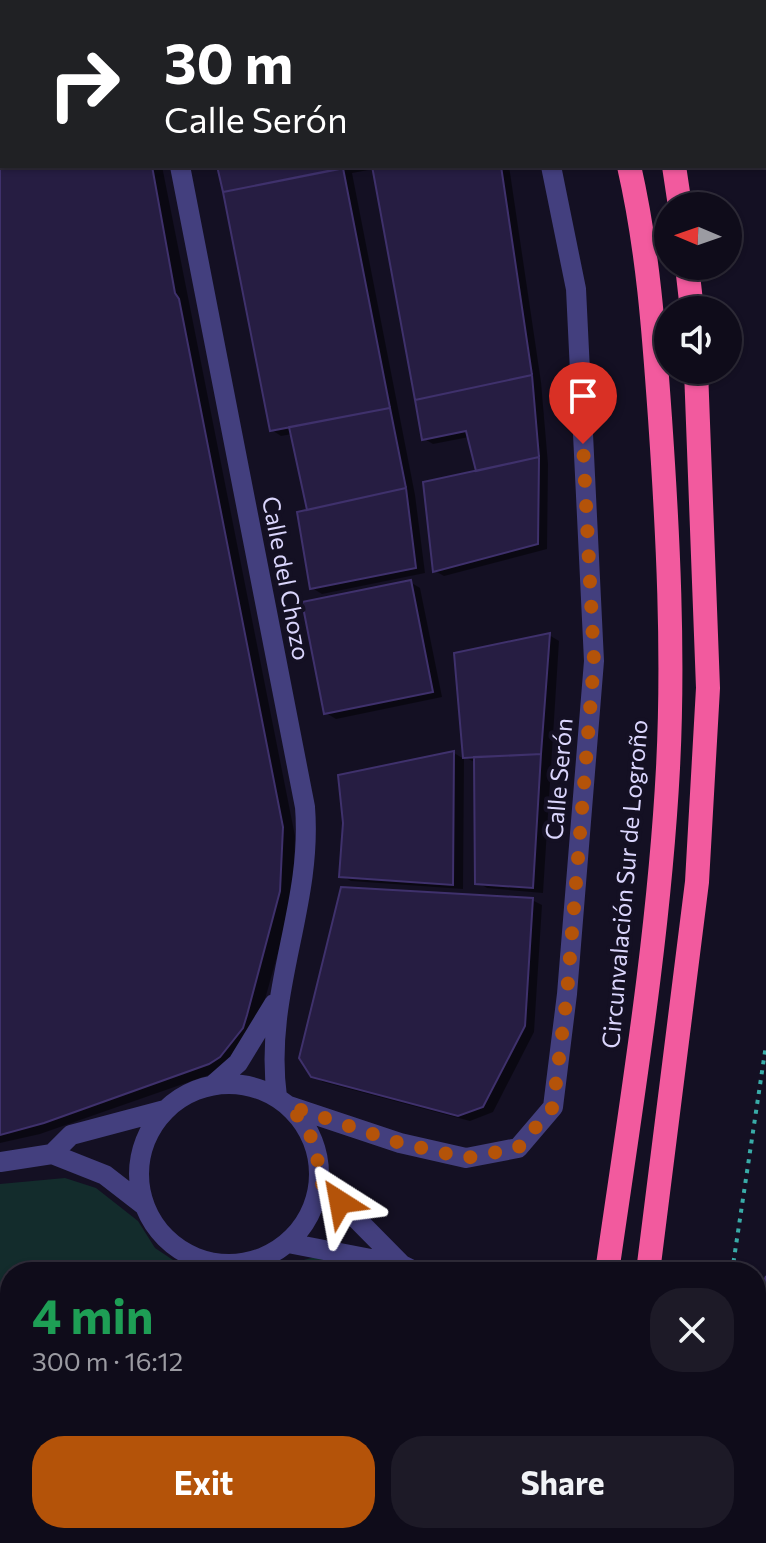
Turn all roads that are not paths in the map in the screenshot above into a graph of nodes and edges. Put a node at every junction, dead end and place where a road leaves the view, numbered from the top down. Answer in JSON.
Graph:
{"nodes":[{"id":1,"x":180,"y":168,"type":"edge"},
{"id":2,"x":551,"y":168,"type":"edge"},
{"id":3,"x":674,"y":168,"type":"edge"},
{"id":4,"x":630,"y":172,"type":"edge"},
{"id":5,"x":678,"y":192,"type":"edge"},
{"id":6,"x":697,"y":384,"type":"edge"},
{"id":7,"x":276,"y":1001,"type":"junction"},
{"id":8,"x":213,"y":1085,"type":"junction"},
{"id":9,"x":283,"y":1101,"type":"junction"},
{"id":10,"x":165,"y":1110,"type":"junction"},
{"id":11,"x":52,"y":1154,"type":"junction"},
{"id":12,"x":0,"y":1162,"type":"edge"},
{"id":13,"x":319,"y":1181,"type":"junction"},
{"id":14,"x":145,"y":1206,"type":"junction"},
{"id":15,"x":288,"y":1243,"type":"junction"},
{"id":16,"x":215,"y":1262,"type":"edge"},
{"id":17,"x":244,"y":1262,"type":"edge"},
{"id":18,"x":380,"y":1262,"type":"edge"},
{"id":19,"x":403,"y":1262,"type":"edge"},
{"id":20,"x":608,"y":1262,"type":"edge"},
{"id":21,"x":649,"y":1262,"type":"edge"}],
"edges":[{"from":1,"to":7,"type":"street","name":"Calle del Chozo"},
{"from":2,"to":9,"type":"street","name":"Calle Serón"},
{"from":3,"to":5,"type":"highway"},
{"from":4,"to":20,"type":"highway","name":"Circunvalación Sur de Logroño"},
{"from":6,"to":21,"type":"highway"},
{"from":7,"to":8,"type":"street","name":"Calle del Chozo"},
{"from":7,"to":9,"type":"street","name":"Calle del Chozo"},
{"from":8,"to":9,"type":"street"},
{"from":8,"to":10,"type":"street"},
{"from":9,"to":13,"type":"street"},
{"from":10,"to":11,"type":"street"},
{"from":10,"to":14,"type":"street"},
{"from":11,"to":12,"type":"street"},
{"from":11,"to":14,"type":"street"},
{"from":13,"to":15,"type":"street"},
{"from":13,"to":19,"type":"street"},
{"from":14,"to":16,"type":"street"},
{"from":15,"to":17,"type":"street"},
{"from":15,"to":18,"type":"street"}]}
